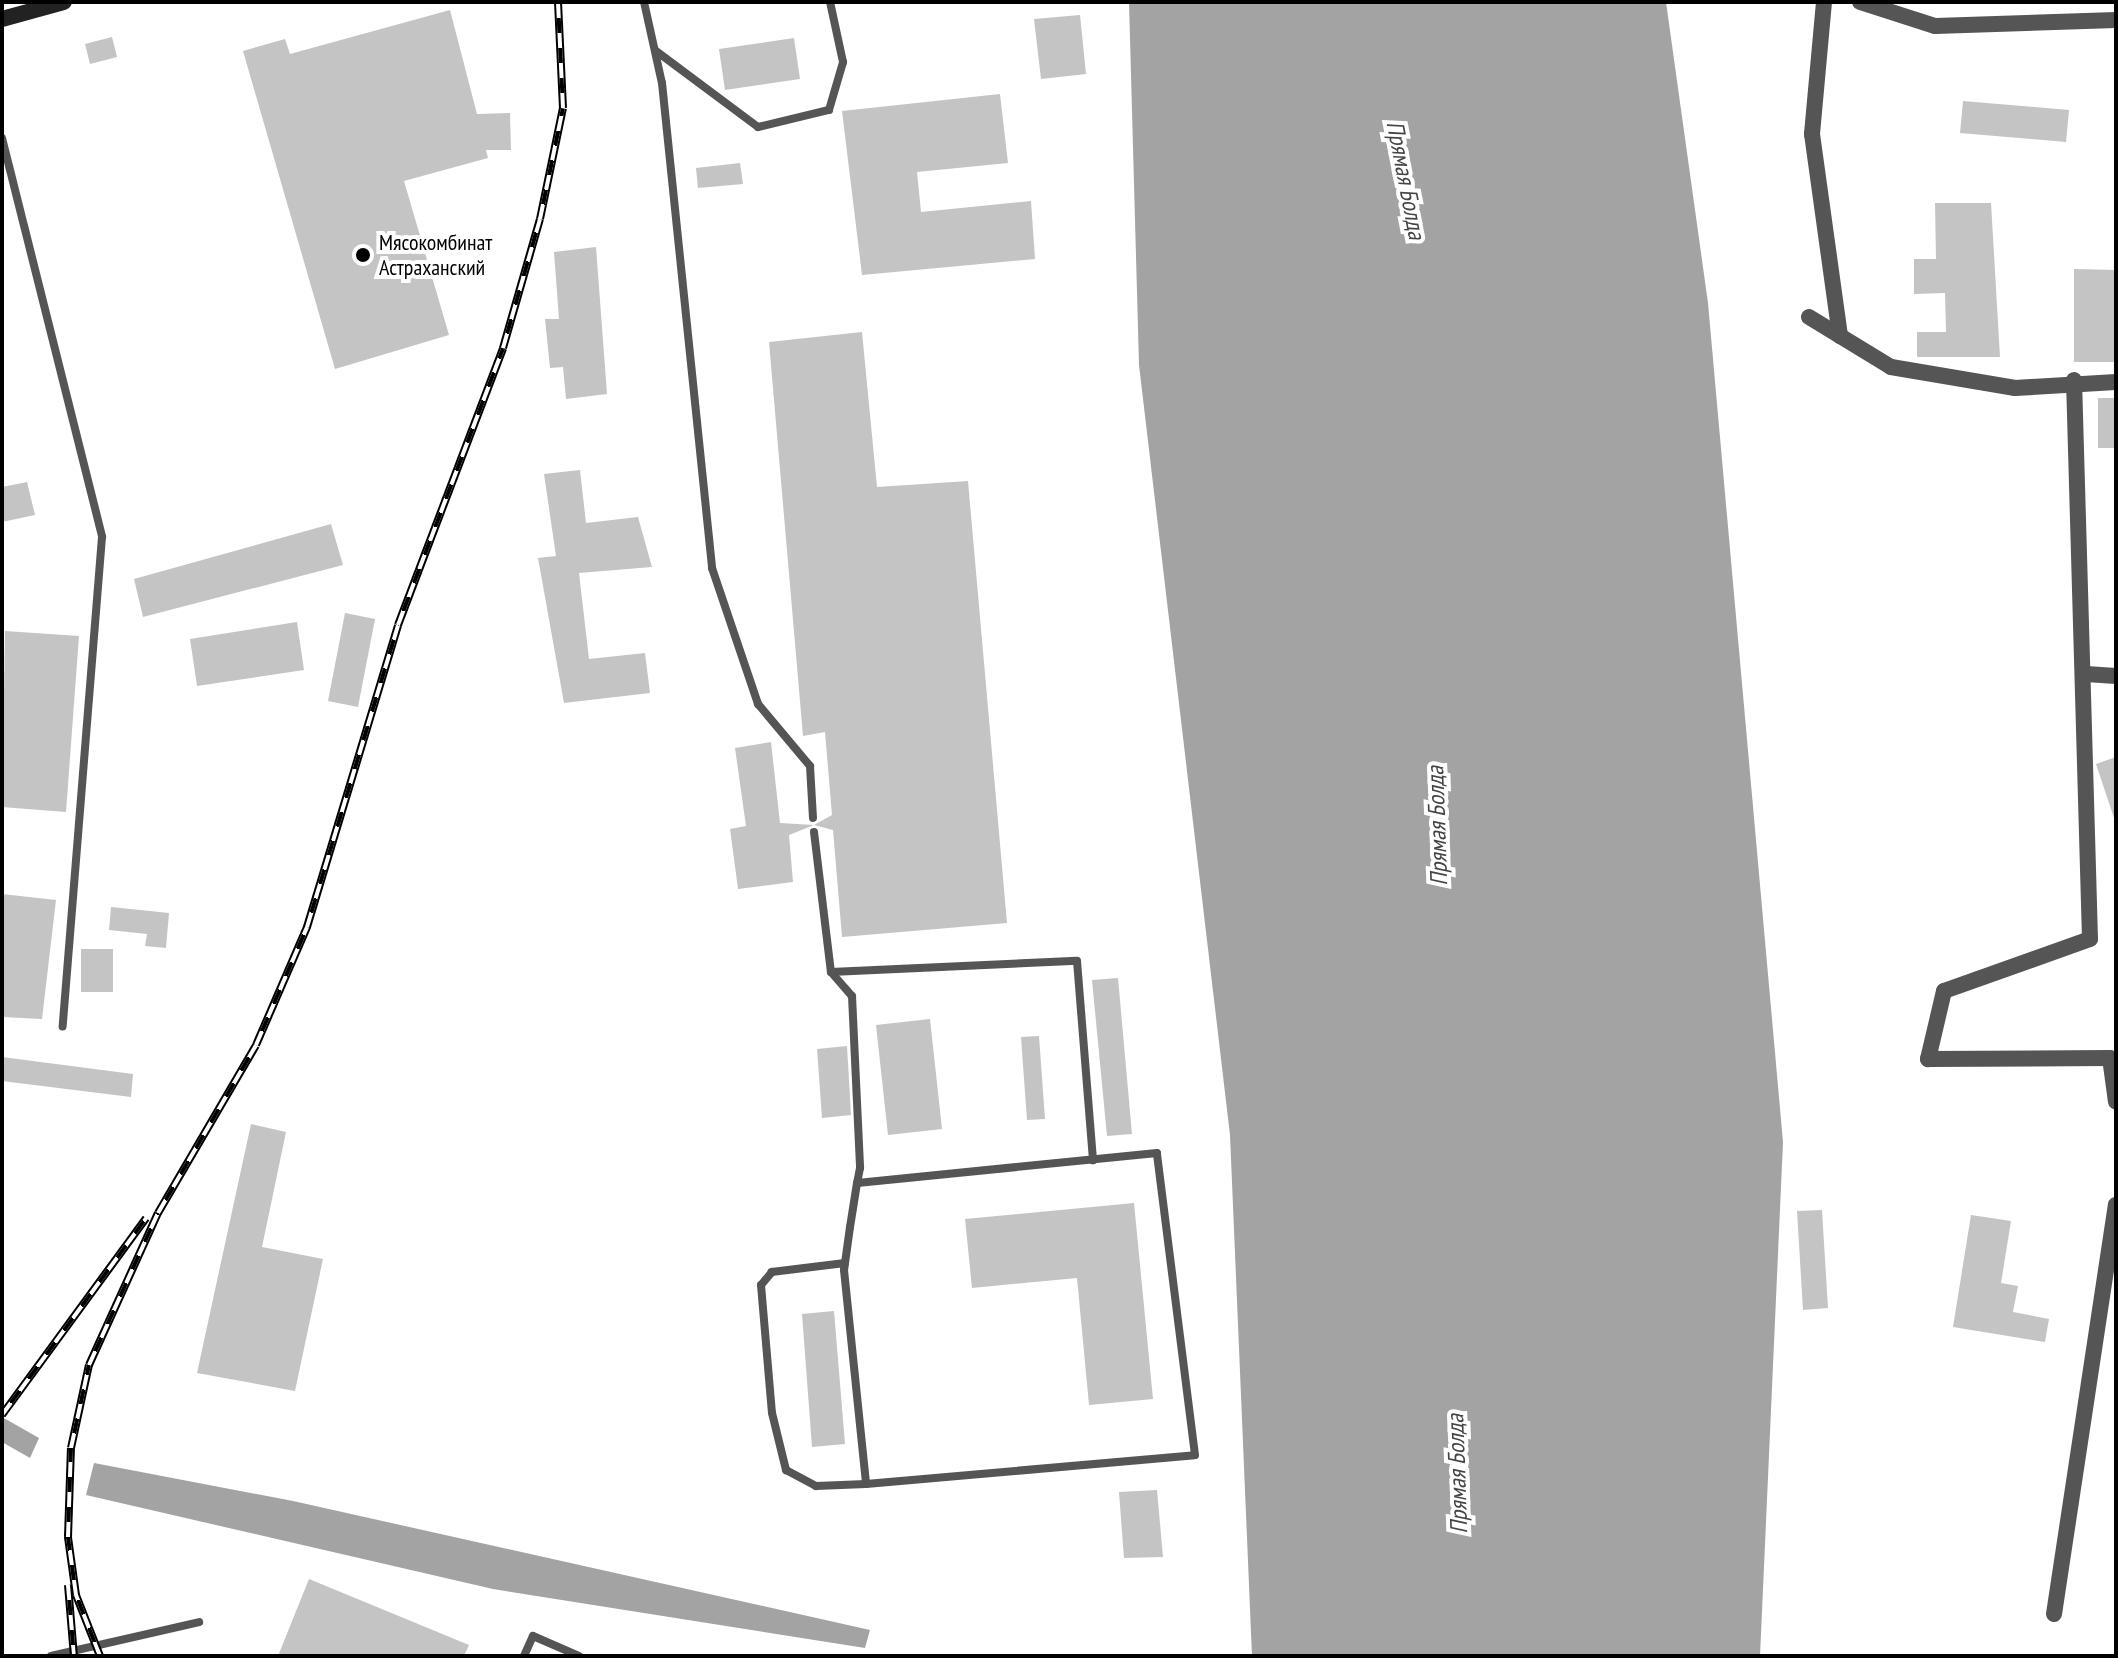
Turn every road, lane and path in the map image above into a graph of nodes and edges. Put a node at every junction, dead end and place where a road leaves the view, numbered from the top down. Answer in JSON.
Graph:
{"nodes":[{"id":1,"x":64,"y":2,"type":"edge"},
{"id":2,"x":644,"y":2,"type":"edge"},
{"id":3,"x":830,"y":2,"type":"edge"},
{"id":4,"x":1824,"y":2,"type":"edge"},
{"id":5,"x":1860,"y":2,"type":"edge"},
{"id":6,"x":2,"y":19,"type":"edge"},
{"id":7,"x":2115,"y":22,"type":"edge"},
{"id":8,"x":656,"y":51,"type":"junction"},
{"id":9,"x":2,"y":138,"type":"edge"},
{"id":10,"x":1809,"y":317,"type":"dead end"},
{"id":11,"x":1840,"y":336,"type":"junction"},
{"id":12,"x":2074,"y":380,"type":"junction"},
{"id":13,"x":2116,"y":382,"type":"edge"},
{"id":14,"x":2086,"y":674,"type":"junction"},
{"id":15,"x":2116,"y":676,"type":"edge"},
{"id":16,"x":813,"y":818,"type":"dead end"},
{"id":17,"x":814,"y":832,"type":"dead end"},
{"id":18,"x":831,"y":972,"type":"junction"},
{"id":19,"x":63,"y":1026,"type":"dead end"},
{"id":20,"x":2116,"y":1102,"type":"edge"},
{"id":21,"x":1093,"y":1160,"type":"junction"},
{"id":22,"x":857,"y":1183,"type":"junction"},
{"id":23,"x":2116,"y":1205,"type":"edge"},
{"id":24,"x":845,"y":1263,"type":"junction"},
{"id":25,"x":866,"y":1484,"type":"junction"},
{"id":26,"x":2054,"y":1614,"type":"dead end"},
{"id":27,"x":199,"y":1622,"type":"dead end"},
{"id":28,"x":51,"y":1656,"type":"edge"},
{"id":29,"x":524,"y":1656,"type":"edge"},
{"id":30,"x":579,"y":1656,"type":"edge"}],
"edges":[{"from":1,"to":6,"type":"street"},
{"from":2,"to":8,"type":"lane"},
{"from":3,"to":8,"type":"lane"},
{"from":4,"to":11,"type":"street"},
{"from":5,"to":7,"type":"street"},
{"from":8,"to":16,"type":"lane"},
{"from":9,"to":19,"type":"lane"},
{"from":10,"to":11,"type":"street"},
{"from":11,"to":12,"type":"street"},
{"from":12,"to":13,"type":"street"},
{"from":12,"to":14,"type":"street"},
{"from":14,"to":15,"type":"street"},
{"from":14,"to":20,"type":"street"},
{"from":17,"to":18,"type":"lane"},
{"from":18,"to":21,"type":"lane"},
{"from":18,"to":22,"type":"lane"},
{"from":21,"to":22,"type":"lane"},
{"from":21,"to":25,"type":"lane"},
{"from":22,"to":24,"type":"lane"},
{"from":23,"to":26,"type":"street"},
{"from":24,"to":25,"type":"lane"},
{"from":24,"to":25,"type":"lane"},
{"from":27,"to":28,"type":"lane"},
{"from":29,"to":30,"type":"lane"}]}
